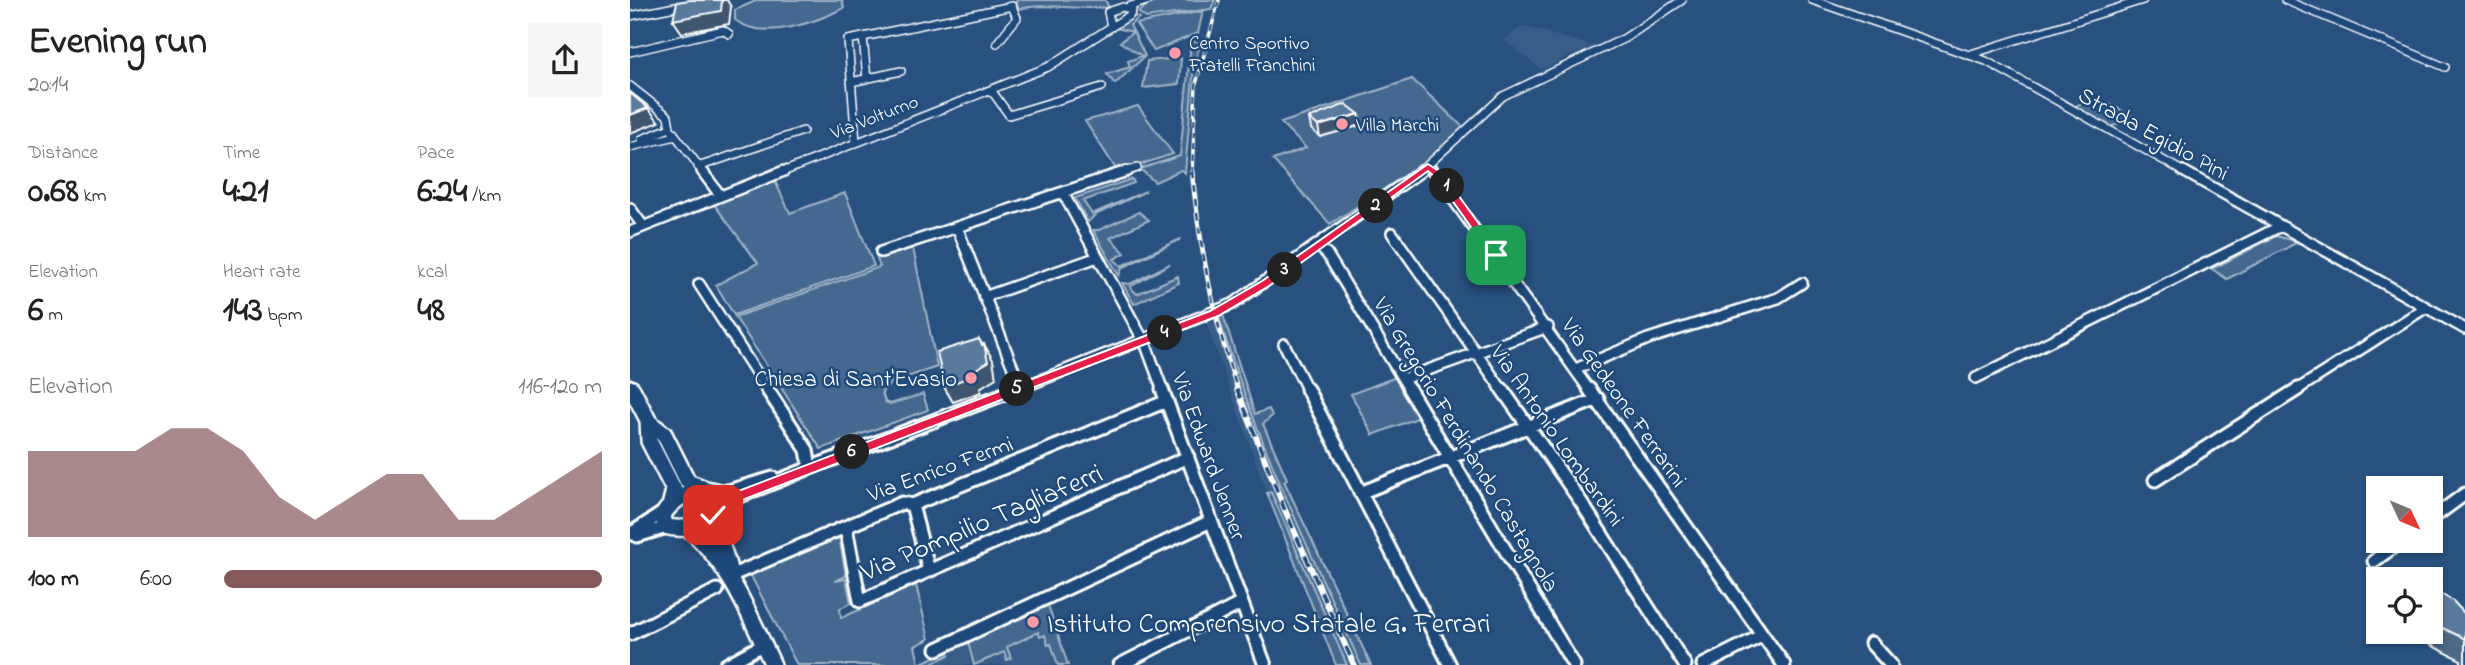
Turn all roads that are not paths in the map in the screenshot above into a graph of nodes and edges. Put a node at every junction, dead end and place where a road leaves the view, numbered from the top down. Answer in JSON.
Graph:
{"nodes":[{"id":1,"x":994,"y":0,"type":"edge"},
{"id":2,"x":1114,"y":0,"type":"edge"},
{"id":3,"x":1152,"y":0,"type":"edge"},
{"id":4,"x":1682,"y":0,"type":"edge"},
{"id":5,"x":1812,"y":0,"type":"edge"},
{"id":6,"x":2143,"y":0,"type":"edge"},
{"id":7,"x":2286,"y":0,"type":"edge"},
{"id":8,"x":680,"y":3,"type":"edge"},
{"id":9,"x":1125,"y":7,"type":"junction"},
{"id":10,"x":996,"y":9,"type":"junction"},
{"id":11,"x":1110,"y":14,"type":"junction"},
{"id":12,"x":1130,"y":15,"type":"junction"},
{"id":13,"x":630,"y":16,"type":"edge"},
{"id":14,"x":678,"y":18,"type":"edge"},
{"id":15,"x":1111,"y":27,"type":"junction"},
{"id":16,"x":675,"y":29,"type":"edge"},
{"id":17,"x":729,"y":34,"type":"dead end"},
{"id":18,"x":863,"y":37,"type":"junction"},
{"id":19,"x":673,"y":40,"type":"junction"},
{"id":20,"x":997,"y":43,"type":"dead end"},
{"id":21,"x":630,"y":52,"type":"edge"},
{"id":22,"x":1971,"y":54,"type":"junction"},
{"id":23,"x":2445,"y":67,"type":"dead end"},
{"id":24,"x":901,"y":71,"type":"dead end"},
{"id":25,"x":867,"y":79,"type":"junction"},
{"id":26,"x":851,"y":82,"type":"junction"},
{"id":27,"x":630,"y":86,"type":"edge"},
{"id":28,"x":1102,"y":87,"type":"dead end"},
{"id":29,"x":988,"y":91,"type":"junction"},
{"id":30,"x":670,"y":128,"type":"junction"},
{"id":31,"x":803,"y":131,"type":"dead end"},
{"id":32,"x":676,"y":136,"type":"junction"},
{"id":33,"x":856,"y":142,"type":"junction"},
{"id":34,"x":630,"y":145,"type":"edge"},
{"id":35,"x":698,"y":167,"type":"junction"},
{"id":36,"x":1428,"y":167,"type":"junction"},
{"id":37,"x":1137,"y":168,"type":"dead end"},
{"id":38,"x":1063,"y":193,"type":"junction"},
{"id":39,"x":720,"y":195,"type":"junction"},
{"id":40,"x":630,"y":208,"type":"edge"},
{"id":41,"x":643,"y":226,"type":"junction"},
{"id":42,"x":2280,"y":226,"type":"junction"},
{"id":43,"x":957,"y":227,"type":"junction"},
{"id":44,"x":630,"y":231,"type":"edge"},
{"id":45,"x":1392,"y":233,"type":"dead end"},
{"id":46,"x":1319,"y":247,"type":"junction"},
{"id":47,"x":881,"y":252,"type":"dead end"},
{"id":48,"x":1098,"y":257,"type":"junction"},
{"id":49,"x":1802,"y":283,"type":"dead end"},
{"id":50,"x":699,"y":284,"type":"dead end"},
{"id":51,"x":984,"y":297,"type":"junction"},
{"id":52,"x":2425,"y":308,"type":"dead end"},
{"id":53,"x":1548,"y":327,"type":"junction"},
{"id":54,"x":2465,"y":329,"type":"edge"},
{"id":55,"x":1144,"y":341,"type":"junction"},
{"id":56,"x":1284,"y":344,"type":"dead end"},
{"id":57,"x":1476,"y":353,"type":"junction"},
{"id":58,"x":1578,"y":368,"type":"junction"},
{"id":59,"x":1976,"y":378,"type":"dead end"},
{"id":60,"x":1404,"y":379,"type":"junction"},
{"id":61,"x":630,"y":386,"type":"edge"},
{"id":62,"x":1021,"y":388,"type":"junction"},
{"id":63,"x":1598,"y":399,"type":"junction"},
{"id":64,"x":1167,"y":401,"type":"junction"},
{"id":65,"x":648,"y":420,"type":"junction"},
{"id":66,"x":1528,"y":427,"type":"junction"},
{"id":67,"x":1188,"y":457,"type":"junction"},
{"id":68,"x":1451,"y":458,"type":"junction"},
{"id":69,"x":810,"y":468,"type":"junction"},
{"id":70,"x":2155,"y":480,"type":"dead end"},
{"id":71,"x":710,"y":489,"type":"junction"},
{"id":72,"x":1360,"y":493,"type":"junction"},
{"id":73,"x":2465,"y":494,"type":"edge"},
{"id":74,"x":912,"y":505,"type":"junction"},
{"id":75,"x":668,"y":508,"type":"junction"},
{"id":76,"x":716,"y":509,"type":"junction"},
{"id":77,"x":2443,"y":510,"type":"edge"},
{"id":78,"x":1212,"y":521,"type":"junction"},
{"id":79,"x":667,"y":527,"type":"junction"},
{"id":80,"x":688,"y":528,"type":"junction"},
{"id":81,"x":846,"y":528,"type":"junction"},
{"id":82,"x":630,"y":536,"type":"edge"},
{"id":83,"x":2385,"y":553,"type":"edge"},
{"id":84,"x":2374,"y":561,"type":"dead end"},
{"id":85,"x":929,"y":571,"type":"junction"},
{"id":86,"x":730,"y":576,"type":"junction"},
{"id":87,"x":717,"y":590,"type":"dead end"},
{"id":88,"x":1242,"y":603,"type":"junction"},
{"id":89,"x":633,"y":633,"type":"edge"},
{"id":90,"x":1763,"y":635,"type":"junction"},
{"id":91,"x":1871,"y":643,"type":"dead end"},
{"id":92,"x":754,"y":649,"type":"dead end"},
{"id":93,"x":937,"y":649,"type":"dead end"},
{"id":94,"x":726,"y":665,"type":"edge"},
{"id":95,"x":773,"y":665,"type":"edge"},
{"id":96,"x":1119,"y":665,"type":"edge"},
{"id":97,"x":1265,"y":665,"type":"edge"},
{"id":98,"x":1450,"y":665,"type":"edge"},
{"id":99,"x":1574,"y":665,"type":"edge"},
{"id":100,"x":1685,"y":665,"type":"edge"},
{"id":101,"x":1703,"y":665,"type":"edge"},
{"id":102,"x":1784,"y":665,"type":"edge"},
{"id":103,"x":1891,"y":665,"type":"edge"}],
"edges":[{"from":1,"to":10,"type":"street"},
{"from":2,"to":9,"type":"street"},
{"from":2,"to":11,"type":"street"},
{"from":3,"to":9,"type":"street","name":"Via Volturno"},
{"from":3,"to":12,"type":"street","name":"Via Volturno"},
{"from":4,"to":36,"type":"street"},
{"from":5,"to":22,"type":"street","name":"Strada Egidio Pini"},
{"from":6,"to":22,"type":"street"},
{"from":7,"to":23,"type":"street"},
{"from":8,"to":13,"type":"street"},
{"from":8,"to":14,"type":"street"},
{"from":9,"to":11,"type":"street","name":"Via Volturno"},
{"from":9,"to":12,"type":"street"},
{"from":10,"to":18,"type":"street"},
{"from":10,"to":20,"type":"street"},
{"from":11,"to":12,"type":"street","name":"Via Volturno"},
{"from":11,"to":15,"type":"street"},
{"from":12,"to":15,"type":"street","name":"Via Volturno"},
{"from":15,"to":29,"type":"street","name":"Via Volturno"},
{"from":16,"to":19,"type":"street"},
{"from":17,"to":19,"type":"street"},
{"from":18,"to":25,"type":"street"},
{"from":18,"to":26,"type":"street"},
{"from":19,"to":21,"type":"street"},
{"from":22,"to":42,"type":"street","name":"Strada Egidio Pini"},
{"from":24,"to":25,"type":"street"},
{"from":25,"to":26,"type":"street"},
{"from":26,"to":33,"type":"street"},
{"from":27,"to":30,"type":"street"},
{"from":28,"to":29,"type":"street"},
{"from":29,"to":33,"type":"street","name":"Via Volturno"},
{"from":30,"to":32,"type":"street"},
{"from":30,"to":34,"type":"street"},
{"from":31,"to":35,"type":"street"},
{"from":32,"to":34,"type":"street"},
{"from":32,"to":35,"type":"street"},
{"from":33,"to":39,"type":"street","name":"Via Volturno"},
{"from":35,"to":39,"type":"street"},
{"from":36,"to":46,"type":"street"},
{"from":36,"to":53,"type":"street","name":"Via Gedeone Ferrarini"},
{"from":37,"to":38,"type":"street"},
{"from":38,"to":43,"type":"street"},
{"from":38,"to":48,"type":"street","name":"Via Edward Jenner"},
{"from":39,"to":41,"type":"street","name":"Via Volturno"},
{"from":40,"to":41,"type":"street"},
{"from":41,"to":44,"type":"street","name":"Via Volturno"},
{"from":42,"to":54,"type":"street","name":"Strada Egidio Pini"},
{"from":42,"to":59,"type":"street"},
{"from":43,"to":47,"type":"street"},
{"from":43,"to":51,"type":"street"},
{"from":45,"to":57,"type":"street","name":"Via Antonio Lombardini"},
{"from":46,"to":55,"type":"street"},
{"from":46,"to":60,"type":"street","name":"Via Gregorio Ferdinando Castagnola"},
{"from":48,"to":51,"type":"street"},
{"from":48,"to":55,"type":"street","name":"Via Edward Jenner"},
{"from":49,"to":58,"type":"street"},
{"from":50,"to":69,"type":"street"},
{"from":51,"to":62,"type":"street"},
{"from":52,"to":70,"type":"street"},
{"from":53,"to":57,"type":"street"},
{"from":53,"to":58,"type":"street","name":"Via Gedeone Ferrarini"},
{"from":55,"to":62,"type":"street"},
{"from":55,"to":64,"type":"street","name":"Via Edward Jenner"},
{"from":56,"to":72,"type":"street"},
{"from":57,"to":60,"type":"street"},
{"from":57,"to":66,"type":"street","name":"Via Antonio Lombardini"},
{"from":58,"to":63,"type":"street","name":"Via Gedeone Ferrarini"},
{"from":60,"to":68,"type":"street","name":"Via Gregorio Ferdinando Castagnola"},
{"from":61,"to":65,"type":"main road"},
{"from":62,"to":69,"type":"street"},
{"from":63,"to":66,"type":"street"},
{"from":63,"to":90,"type":"street","name":"Via Gedeone Ferrarini"},
{"from":64,"to":67,"type":"street","name":"Via Edward Jenner"},
{"from":64,"to":74,"type":"street","name":"Via Enrico Fermi"},
{"from":65,"to":71,"type":"main road"},
{"from":65,"to":75,"type":"main road"},
{"from":66,"to":68,"type":"street"},
{"from":66,"to":100,"type":"street","name":"Via Antonio Lombardini"},
{"from":67,"to":78,"type":"street","name":"Via Edward Jenner"},
{"from":67,"to":85,"type":"street","name":"Via Pompilio Tagliaferri"},
{"from":68,"to":72,"type":"street"},
{"from":68,"to":99,"type":"street","name":"Via Gregorio Ferdinando Castagnola"},
{"from":69,"to":71,"type":"street"},
{"from":69,"to":76,"type":"street"},
{"from":71,"to":75,"type":"main road"},
{"from":71,"to":76,"type":"main road"},
{"from":72,"to":98,"type":"street"},
{"from":73,"to":77,"type":"street"},
{"from":74,"to":81,"type":"street","name":"Via Enrico Fermi"},
{"from":74,"to":85,"type":"street"},
{"from":75,"to":79,"type":"main road"},
{"from":75,"to":82,"type":"street"},
{"from":76,"to":80,"type":"main road"},
{"from":76,"to":86,"type":"main road"},
{"from":78,"to":88,"type":"street","name":"Via Edward Jenner"},
{"from":78,"to":93,"type":"street"},
{"from":79,"to":80,"type":"main road"},
{"from":79,"to":82,"type":"street"},
{"from":80,"to":86,"type":"main road"},
{"from":81,"to":85,"type":"street","name":"Via Pompilio Tagliaferri"},
{"from":81,"to":86,"type":"street","name":"Via Enrico Fermi"},
{"from":83,"to":84,"type":"street"},
{"from":86,"to":95,"type":"main road"},
{"from":87,"to":89,"type":"street"},
{"from":88,"to":96,"type":"street"},
{"from":88,"to":97,"type":"street","name":"Via Edward Jenner"},
{"from":90,"to":101,"type":"street"},
{"from":90,"to":102,"type":"street","name":"Via Gedeone Ferrarini"},
{"from":91,"to":103,"type":"street"},
{"from":92,"to":94,"type":"street"}]}
